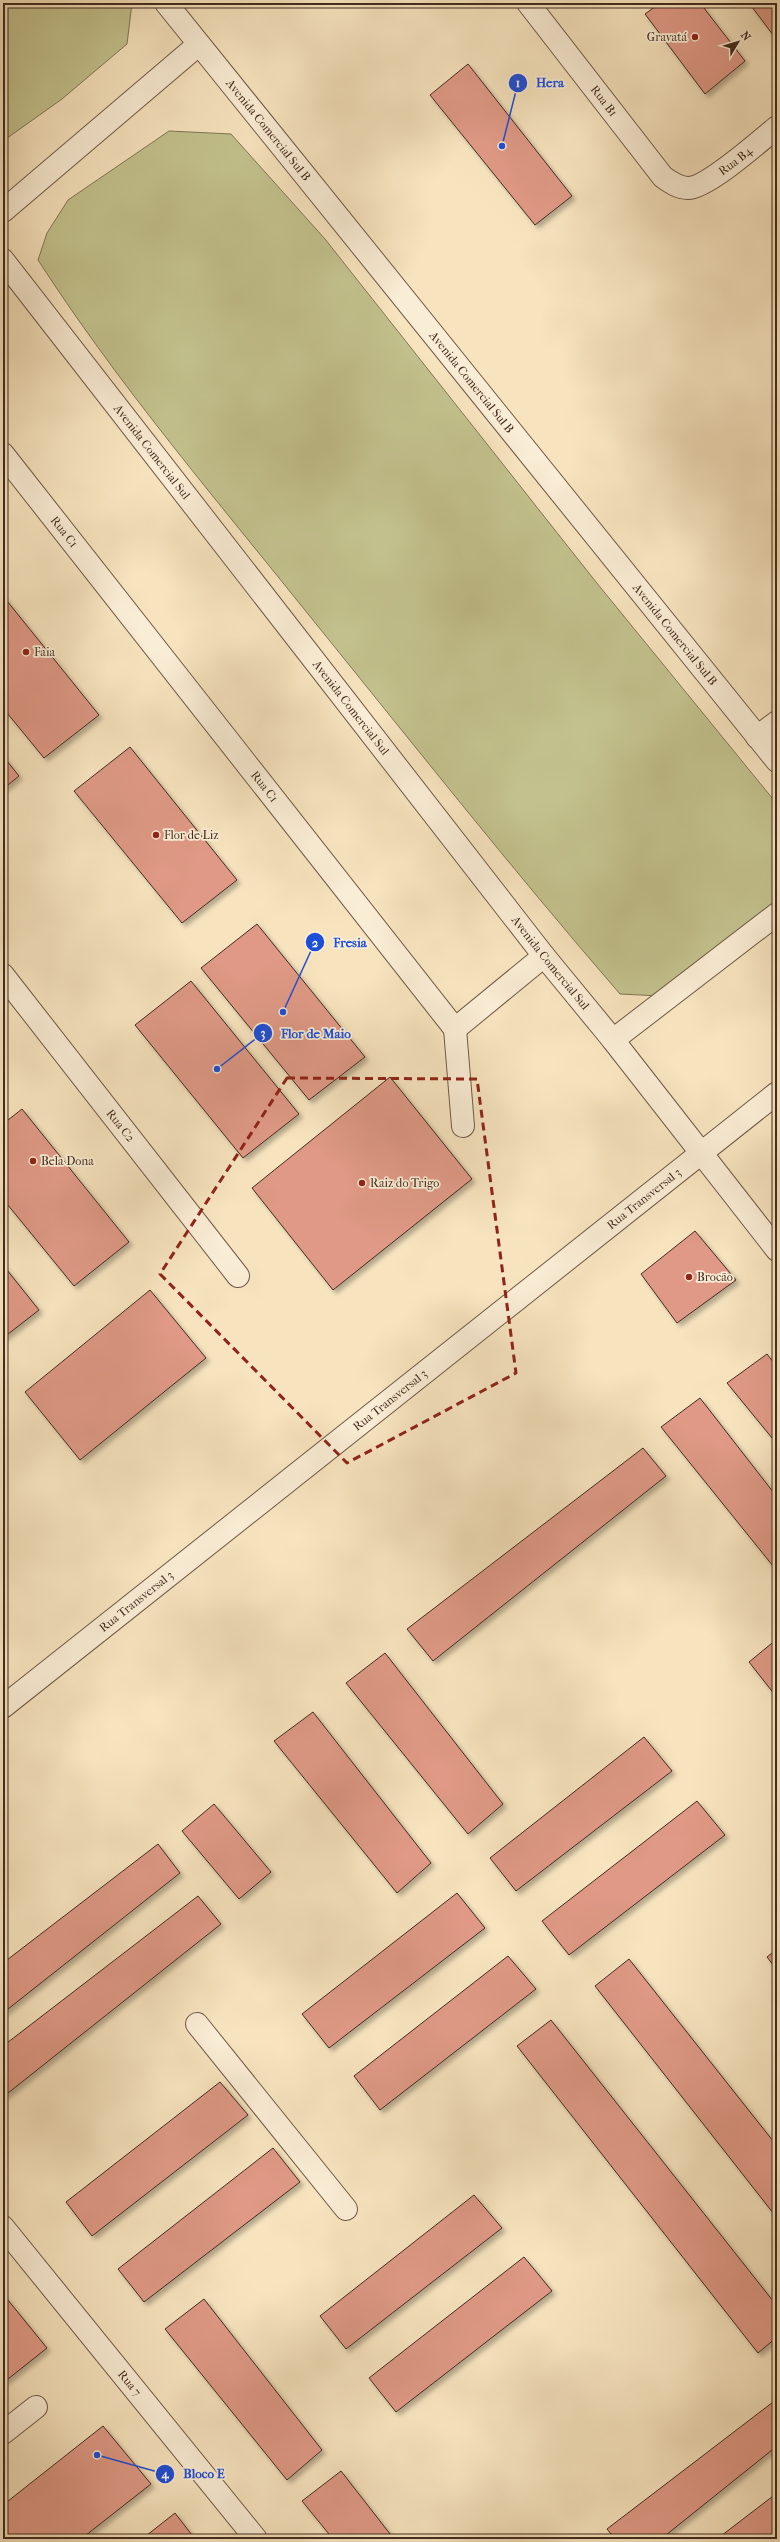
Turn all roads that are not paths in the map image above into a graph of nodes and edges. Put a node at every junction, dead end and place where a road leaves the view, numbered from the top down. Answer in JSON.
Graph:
{"nodes":[{"id":1,"x":166,"y":3,"type":"edge"},
{"id":2,"x":528,"y":3,"type":"edge"},
{"id":3,"x":198,"y":45,"type":"junction"},
{"id":4,"x":777,"y":127,"type":"edge"},
{"id":5,"x":688,"y":188,"type":"joint"},
{"id":6,"x":3,"y":211,"type":"edge"},
{"id":7,"x":3,"y":260,"type":"edge"},
{"id":8,"x":3,"y":454,"type":"edge"},
{"id":9,"x":777,"y":722,"type":"edge"},
{"id":10,"x":757,"y":737,"type":"junction"},
{"id":11,"x":777,"y":761,"type":"edge"},
{"id":12,"x":777,"y":914,"type":"edge"},
{"id":13,"x":544,"y":956,"type":"junction"},
{"id":14,"x":3,"y":975,"type":"edge"},
{"id":15,"x":455,"y":1029,"type":"junction"},
{"id":16,"x":613,"y":1040,"type":"junction"},
{"id":17,"x":777,"y":1093,"type":"edge"},
{"id":18,"x":463,"y":1126,"type":"dead end"},
{"id":19,"x":700,"y":1154,"type":"junction"},
{"id":20,"x":777,"y":1250,"type":"edge"},
{"id":21,"x":238,"y":1276,"type":"dead end"},
{"id":22,"x":3,"y":1707,"type":"edge"},
{"id":23,"x":197,"y":2024,"type":"dead end"},
{"id":24,"x":346,"y":2209,"type":"dead end"},
{"id":25,"x":3,"y":2227,"type":"edge"},
{"id":26,"x":36,"y":2407,"type":"dead end"},
{"id":27,"x":3,"y":2433,"type":"edge"},
{"id":28,"x":256,"y":2539,"type":"edge"}],
"edges":[{"from":1,"to":3,"type":"street","name":"Avenida Comercial Sul B"},
{"from":2,"to":5,"type":"street","name":"Rua B1"},
{"from":3,"to":6,"type":"street"},
{"from":3,"to":10,"type":"street","name":"Avenida Comercial Sul B"},
{"from":4,"to":5,"type":"street","name":"Rua B4"},
{"from":7,"to":13,"type":"street","name":"Avenida Comercial Sul"},
{"from":8,"to":15,"type":"street","name":"Rua C1"},
{"from":9,"to":10,"type":"street"},
{"from":10,"to":11,"type":"street","name":"Avenida Comercial Sul B"},
{"from":12,"to":16,"type":"street"},
{"from":13,"to":15,"type":"street"},
{"from":13,"to":16,"type":"street","name":"Avenida Comercial Sul"},
{"from":14,"to":21,"type":"street","name":"Rua C2"},
{"from":15,"to":18,"type":"street"},
{"from":16,"to":19,"type":"street","name":"Avenida Comercial Sul"},
{"from":17,"to":19,"type":"street","name":"Rua Transversal 3"},
{"from":19,"to":20,"type":"street","name":"Avenida Comercial Sul"},
{"from":19,"to":22,"type":"street","name":"Rua Transversal 3"},
{"from":23,"to":24,"type":"street"},
{"from":25,"to":28,"type":"street","name":"Rua 7"},
{"from":26,"to":27,"type":"street"}]}
